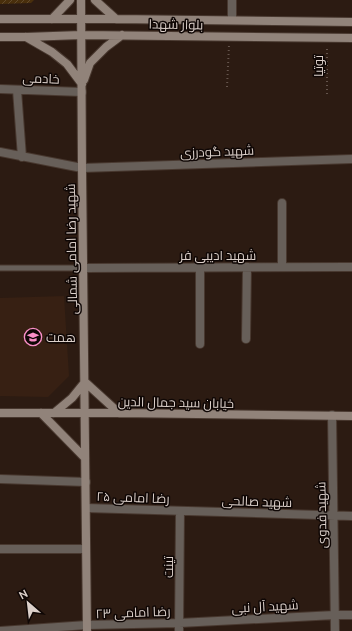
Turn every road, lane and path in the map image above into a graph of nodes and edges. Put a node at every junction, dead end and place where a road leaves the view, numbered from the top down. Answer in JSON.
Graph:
{"nodes":[{"id":1,"x":70,"y":0,"type":"edge"},
{"id":2,"x":81,"y":0,"type":"edge"},
{"id":3,"x":94,"y":0,"type":"edge"},
{"id":4,"x":232,"y":0,"type":"edge"},
{"id":5,"x":0,"y":19,"type":"edge"},
{"id":6,"x":52,"y":19,"type":"junction"},
{"id":7,"x":82,"y":19,"type":"junction"},
{"id":8,"x":116,"y":19,"type":"junction"},
{"id":9,"x":232,"y":20,"type":"junction"},
{"id":10,"x":352,"y":22,"type":"edge"},
{"id":11,"x":81,"y":35,"type":"junction"},
{"id":12,"x":122,"y":35,"type":"junction"},
{"id":13,"x":229,"y":36,"type":"junction"},
{"id":14,"x":0,"y":37,"type":"edge"},
{"id":15,"x":26,"y":37,"type":"junction"},
{"id":16,"x":327,"y":37,"type":"junction"},
{"id":17,"x":352,"y":38,"type":"edge"},
{"id":18,"x":227,"y":87,"type":"dead end"},
{"id":19,"x":82,"y":88,"type":"junction"},
{"id":20,"x":0,"y":89,"type":"edge"},
{"id":21,"x":17,"y":90,"type":"junction"},
{"id":22,"x":327,"y":94,"type":"dead end"},
{"id":23,"x":0,"y":152,"type":"edge"},
{"id":24,"x":22,"y":157,"type":"junction"},
{"id":25,"x":352,"y":159,"type":"edge"},
{"id":26,"x":82,"y":168,"type":"junction"},
{"id":27,"x":282,"y":204,"type":"dead end"},
{"id":28,"x":247,"y":267,"type":"junction"},
{"id":29,"x":282,"y":267,"type":"junction"},
{"id":30,"x":352,"y":267,"type":"edge"},
{"id":31,"x":0,"y":268,"type":"edge"},
{"id":32,"x":84,"y":268,"type":"junction"},
{"id":33,"x":200,"y":268,"type":"junction"},
{"id":34,"x":246,"y":339,"type":"dead end"},
{"id":35,"x":200,"y":344,"type":"dead end"},
{"id":36,"x":85,"y":382,"type":"junction"},
{"id":37,"x":0,"y":413,"type":"edge"},
{"id":38,"x":41,"y":413,"type":"junction"},
{"id":39,"x":54,"y":413,"type":"junction"},
{"id":40,"x":85,"y":413,"type":"junction"},
{"id":41,"x":119,"y":413,"type":"junction"},
{"id":42,"x":332,"y":415,"type":"junction"},
{"id":43,"x":352,"y":416,"type":"edge"},
{"id":44,"x":85,"y":458,"type":"junction"},
{"id":45,"x":0,"y":479,"type":"edge"},
{"id":46,"x":86,"y":482,"type":"junction"},
{"id":47,"x":86,"y":508,"type":"junction"},
{"id":48,"x":180,"y":511,"type":"junction"},
{"id":49,"x":333,"y":515,"type":"junction"},
{"id":50,"x":352,"y":516,"type":"edge"},
{"id":51,"x":0,"y":549,"type":"edge"},
{"id":52,"x":86,"y":549,"type":"junction"},
{"id":53,"x":335,"y":615,"type":"junction"},
{"id":54,"x":352,"y":615,"type":"edge"},
{"id":55,"x":179,"y":627,"type":"edge"},
{"id":56,"x":87,"y":628,"type":"edge"},
{"id":57,"x":0,"y":631,"type":"edge"},
{"id":58,"x":335,"y":631,"type":"edge"}],
"edges":[{"from":1,"to":6,"type":"main road"},
{"from":2,"to":7,"type":"main road","name":"شهید رضا امامی شمالی"},
{"from":3,"to":8,"type":"main road"},
{"from":4,"to":9,"type":"street"},
{"from":5,"to":6,"type":"main road","name":"بلوار شهدا"},
{"from":6,"to":7,"type":"main road","name":"بلوار شهدا"},
{"from":7,"to":8,"type":"main road","name":"بلوار شهدا"},
{"from":7,"to":11,"type":"main road","name":"شهید رضا امامی شمالی"},
{"from":8,"to":9,"type":"main road","name":"بلوار شهدا"},
{"from":9,"to":10,"type":"main road","name":"بلوار شهدا"},
{"from":11,"to":12,"type":"main road","name":"بلوار شهدا"},
{"from":11,"to":15,"type":"main road","name":"بلوار شهدا"},
{"from":11,"to":19,"type":"main road","name":"شهید رضا امامی شمالی"},
{"from":12,"to":13,"type":"main road","name":"بلوار شهدا"},
{"from":12,"to":19,"type":"main road"},
{"from":13,"to":16,"type":"main road","name":"بلوار شهدا"},
{"from":13,"to":18,"type":"path"},
{"from":14,"to":15,"type":"main road","name":"بلوار شهدا"},
{"from":15,"to":19,"type":"main road"},
{"from":16,"to":17,"type":"main road","name":"بلوار شهدا"},
{"from":16,"to":22,"type":"path","name":"توتیا"},
{"from":19,"to":21,"type":"street","name":"خادمی"},
{"from":19,"to":26,"type":"main road","name":"شهید رضا امامی شمالی"},
{"from":20,"to":21,"type":"street","name":"خادمی"},
{"from":21,"to":24,"type":"street"},
{"from":23,"to":24,"type":"street","name":"شهید گودرزی"},
{"from":24,"to":26,"type":"street","name":"شهید گودرزی"},
{"from":25,"to":26,"type":"street","name":"شهید گودرزی"},
{"from":26,"to":32,"type":"main road","name":"شهید رضا امامی شمالی"},
{"from":27,"to":29,"type":"street"},
{"from":28,"to":29,"type":"street","name":"شهید ادیبی فر"},
{"from":28,"to":33,"type":"street","name":"شهید ادیبی فر"},
{"from":28,"to":34,"type":"street"},
{"from":29,"to":30,"type":"street","name":"شهید ادیبی فر"},
{"from":31,"to":32,"type":"lane"},
{"from":32,"to":33,"type":"street","name":"شهید ادیبی فر"},
{"from":32,"to":36,"type":"main road","name":"شهید رضا امامی شمالی"},
{"from":33,"to":35,"type":"street"},
{"from":36,"to":39,"type":"main road"},
{"from":36,"to":40,"type":"main road","name":"شهید رضا امامی شمالی"},
{"from":36,"to":41,"type":"main road"},
{"from":37,"to":38,"type":"main road","name":"خیابان سید جمال الدین"},
{"from":38,"to":39,"type":"main road","name":"خیابان سید جمال الدین"},
{"from":38,"to":44,"type":"main road"},
{"from":39,"to":40,"type":"main road","name":"خیابان سید جمال الدین"},
{"from":40,"to":41,"type":"main road","name":"خیابان سید جمال الدین"},
{"from":40,"to":44,"type":"main road","name":"شهید رضا امامی شمالی"},
{"from":41,"to":42,"type":"main road","name":"خیابان سید جمال الدین"},
{"from":42,"to":43,"type":"main road","name":"خیابان سید جمال الدین"},
{"from":42,"to":49,"type":"street","name":"شهید فدوی"},
{"from":44,"to":46,"type":"main road","name":"شهید رضا امامی شمالی"},
{"from":45,"to":46,"type":"street"},
{"from":46,"to":47,"type":"main road","name":"شهید رضا امامی شمالی"},
{"from":47,"to":48,"type":"street","name":"رضا امامی ۲۵"},
{"from":47,"to":52,"type":"main road","name":"شهید رضا امامی شمالی"},
{"from":48,"to":49,"type":"street","name":"شهید صالحی"},
{"from":48,"to":55,"type":"street","name":"تینت"},
{"from":49,"to":50,"type":"street","name":"شهید صالحی"},
{"from":49,"to":53,"type":"street","name":"شهید فدوی"},
{"from":51,"to":52,"type":"street"},
{"from":52,"to":56,"type":"main road","name":"شهید رضا امامی شمالی"},
{"from":53,"to":54,"type":"street","name":"شهید آل نبی"},
{"from":53,"to":55,"type":"street","name":"شهید آل نبی"},
{"from":53,"to":58,"type":"street","name":"شهید فدوی"},
{"from":55,"to":56,"type":"street","name":"رضا امامی ۲۳"},
{"from":56,"to":57,"type":"street","name":"رضا امامی ۲۳"}]}
